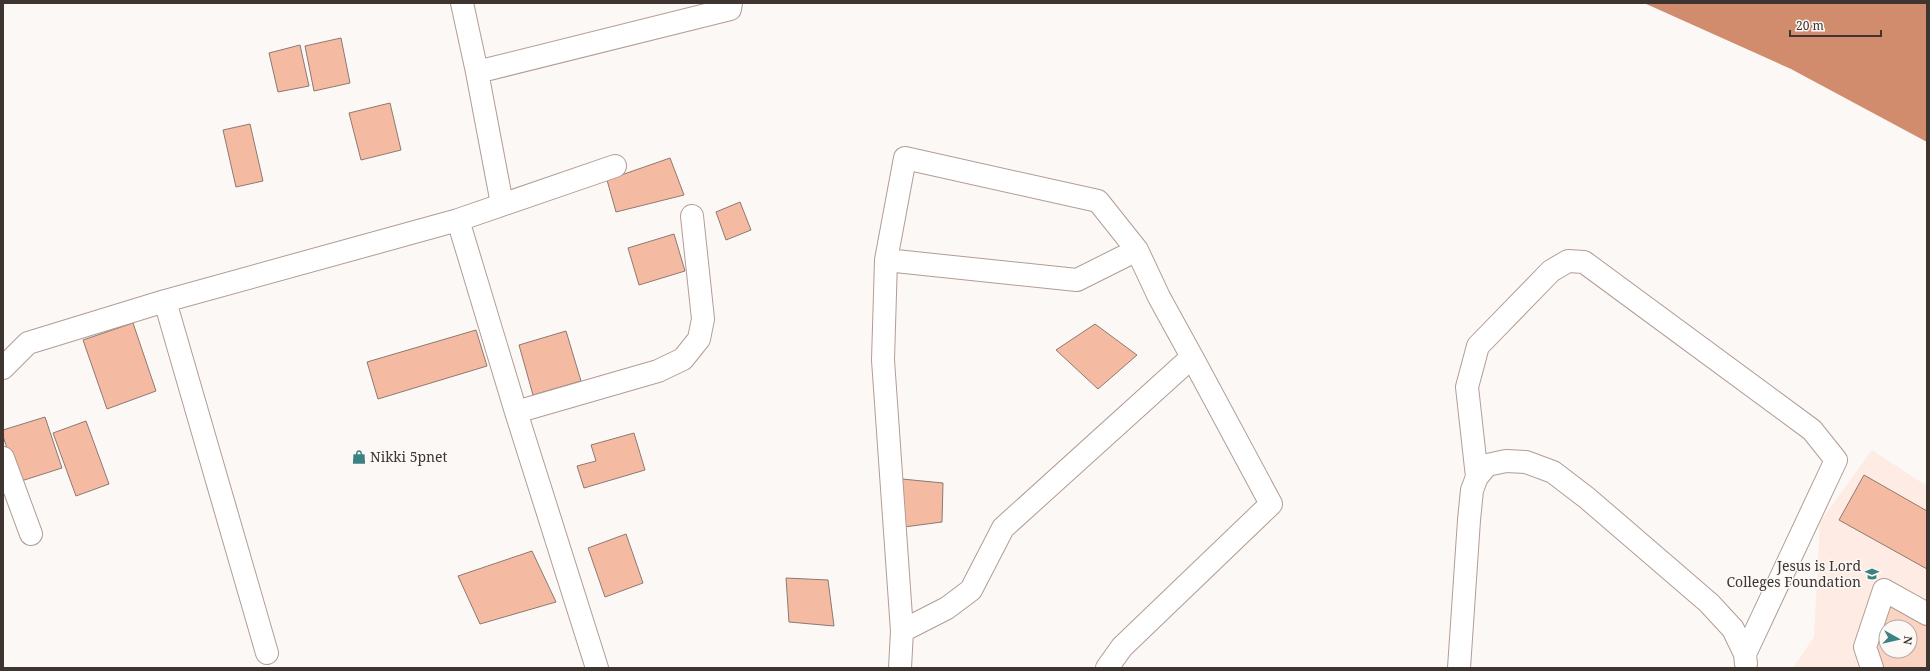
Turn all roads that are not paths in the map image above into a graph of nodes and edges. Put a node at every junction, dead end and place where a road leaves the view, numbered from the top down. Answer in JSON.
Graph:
{"nodes":[{"id":1,"x":462,"y":3,"type":"edge"},
{"id":2,"x":731,"y":3,"type":"edge"},
{"id":3,"x":477,"y":72,"type":"junction"},
{"id":4,"x":615,"y":166,"type":"dead end"},
{"id":5,"x":502,"y":204,"type":"junction"},
{"id":6,"x":692,"y":216,"type":"dead end"},
{"id":7,"x":458,"y":220,"type":"junction"},
{"id":8,"x":1137,"y":250,"type":"junction"},
{"id":9,"x":886,"y":260,"type":"junction"},
{"id":10,"x":166,"y":301,"type":"junction"},
{"id":11,"x":1192,"y":357,"type":"junction"},
{"id":12,"x":3,"y":368,"type":"edge"},
{"id":13,"x":516,"y":412,"type":"junction"},
{"id":14,"x":3,"y":458,"type":"edge"},
{"id":15,"x":1477,"y":477,"type":"junction"},
{"id":16,"x":31,"y":534,"type":"dead end"},
{"id":17,"x":1927,"y":614,"type":"edge"},
{"id":18,"x":902,"y":632,"type":"junction"},
{"id":19,"x":267,"y":653,"type":"dead end"},
{"id":20,"x":1746,"y":661,"type":"edge"},
{"id":21,"x":597,"y":668,"type":"edge"},
{"id":22,"x":900,"y":668,"type":"edge"},
{"id":23,"x":1107,"y":668,"type":"edge"},
{"id":24,"x":1459,"y":668,"type":"edge"},
{"id":25,"x":1872,"y":668,"type":"edge"}],
"edges":[{"from":1,"to":3,"type":"street"},
{"from":2,"to":3,"type":"street"},
{"from":3,"to":5,"type":"street"},
{"from":4,"to":5,"type":"street"},
{"from":5,"to":7,"type":"street"},
{"from":6,"to":13,"type":"street"},
{"from":7,"to":10,"type":"street"},
{"from":7,"to":13,"type":"street"},
{"from":8,"to":9,"type":"street"},
{"from":8,"to":9,"type":"street"},
{"from":8,"to":11,"type":"street"},
{"from":9,"to":18,"type":"street"},
{"from":10,"to":12,"type":"street"},
{"from":10,"to":19,"type":"street"},
{"from":11,"to":18,"type":"street"},
{"from":11,"to":23,"type":"street"},
{"from":13,"to":21,"type":"street"},
{"from":14,"to":16,"type":"street"},
{"from":15,"to":20,"type":"street"},
{"from":15,"to":20,"type":"street"},
{"from":15,"to":24,"type":"street"},
{"from":17,"to":25,"type":"street"},
{"from":18,"to":22,"type":"street"}]}
